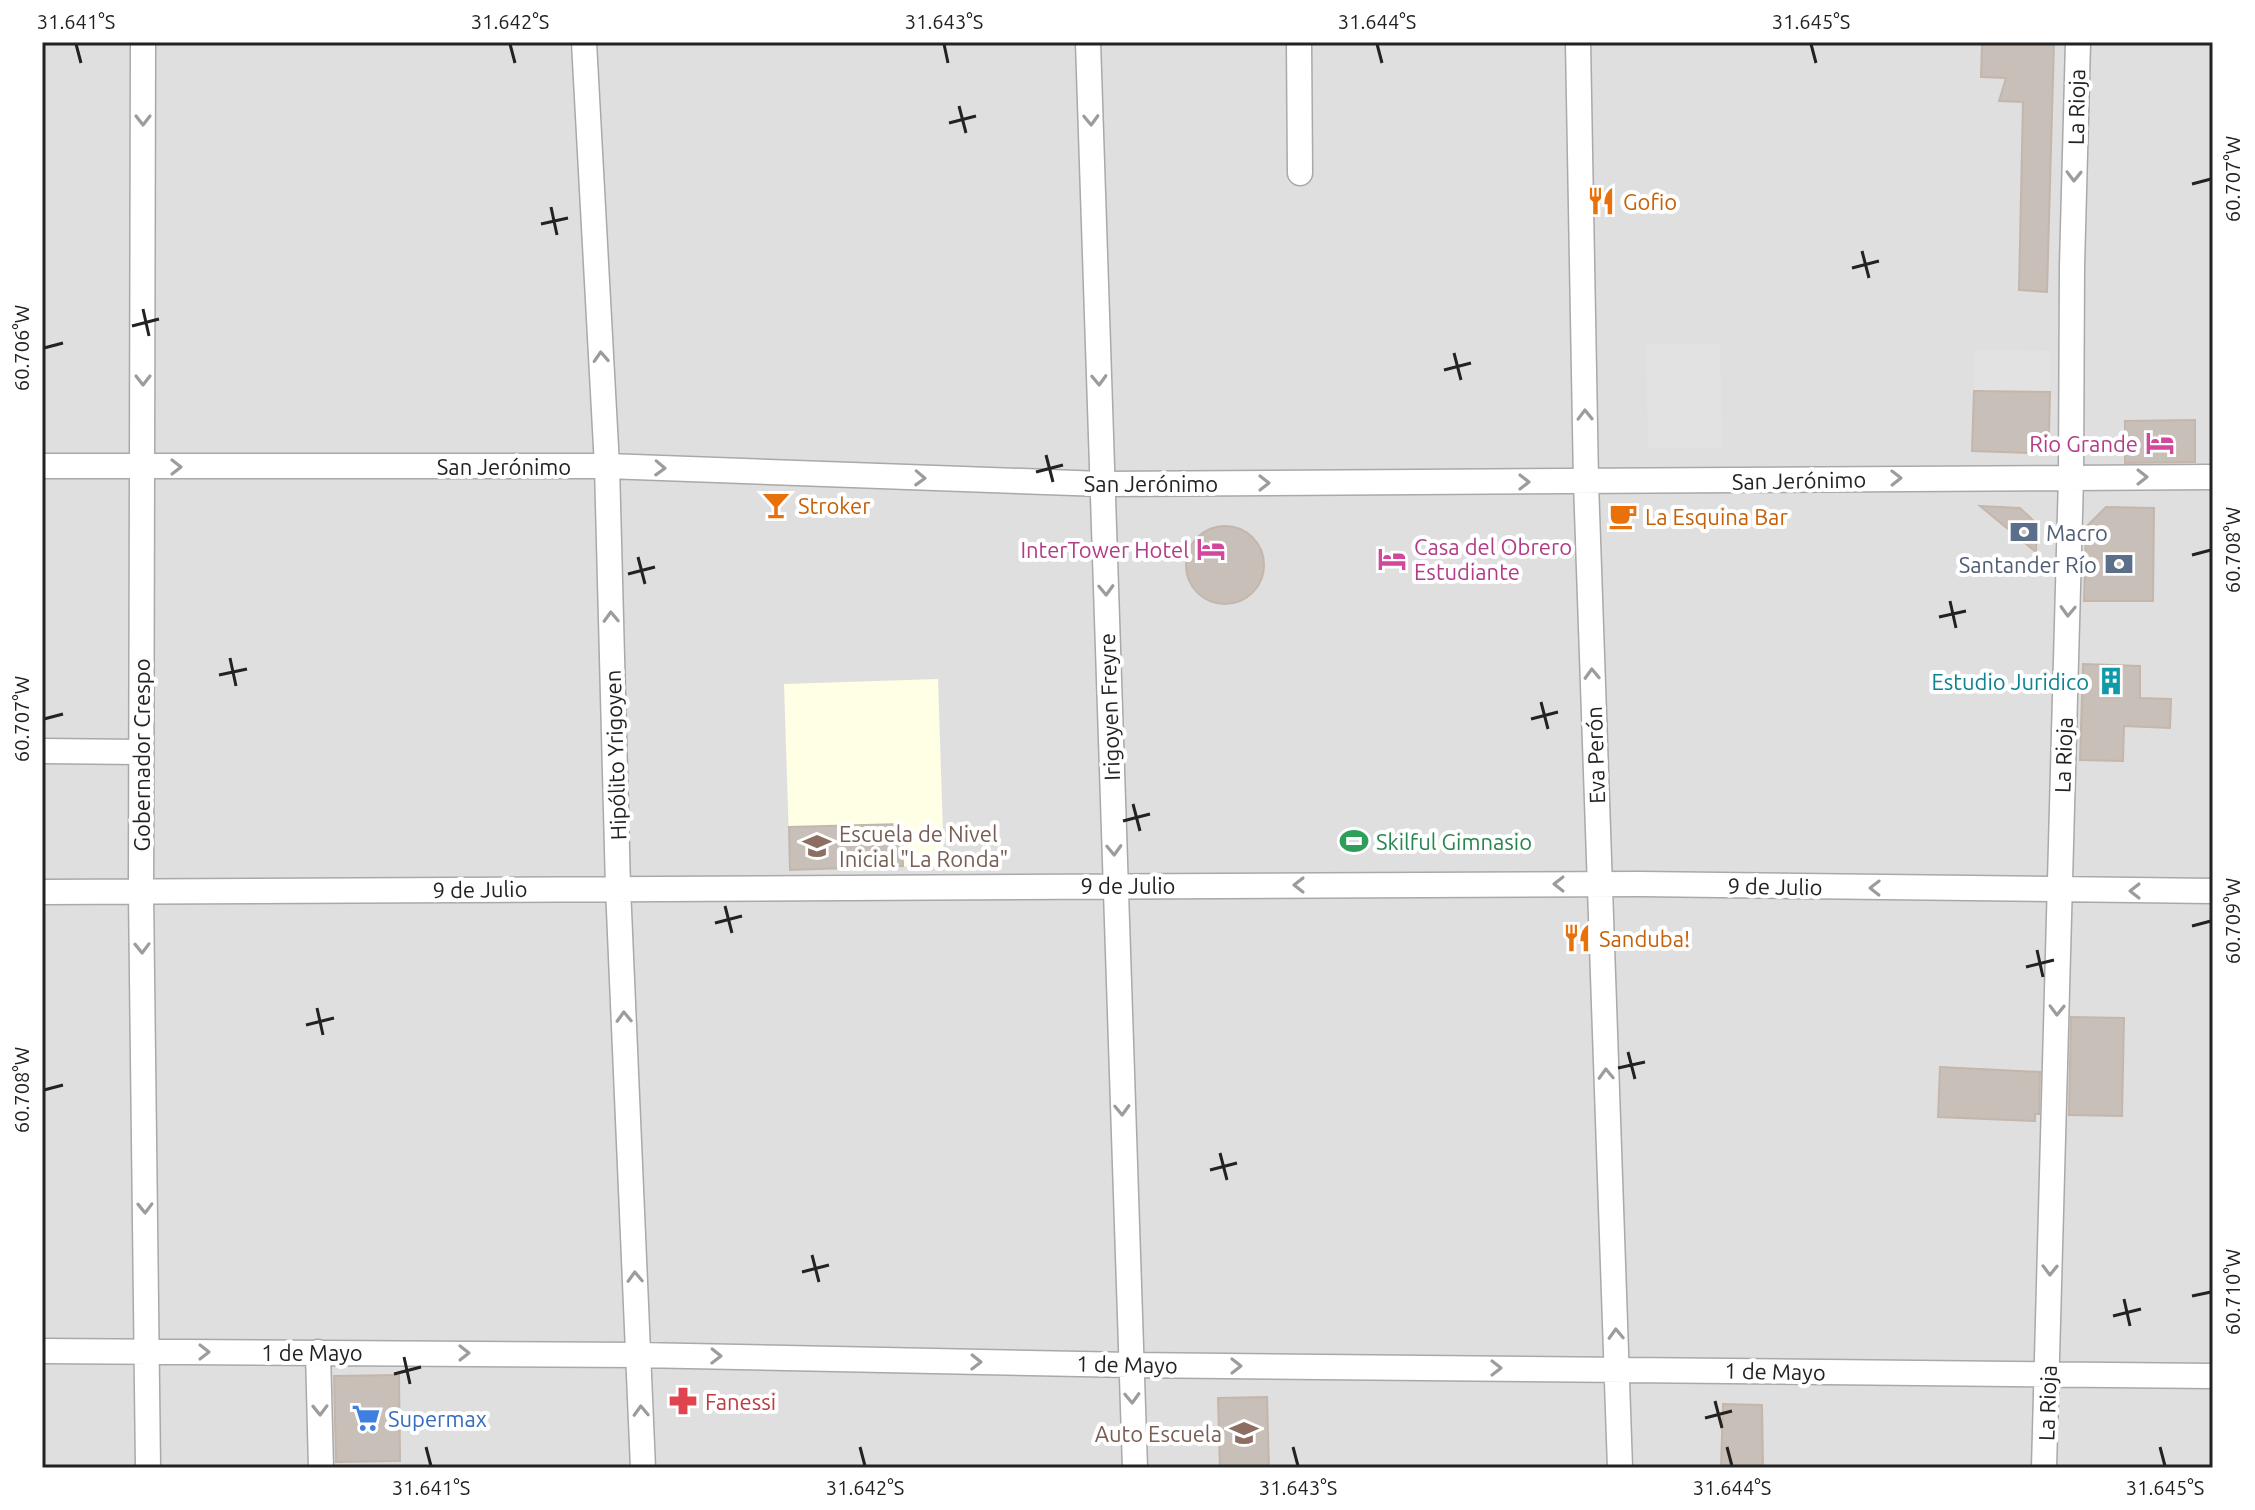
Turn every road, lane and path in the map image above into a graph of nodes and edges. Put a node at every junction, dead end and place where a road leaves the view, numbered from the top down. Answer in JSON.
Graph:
{"nodes":[{"id":1,"x":143,"y":42,"type":"edge"},
{"id":2,"x":584,"y":42,"type":"edge"},
{"id":3,"x":1088,"y":42,"type":"edge"},
{"id":4,"x":1299,"y":42,"type":"edge"},
{"id":5,"x":1578,"y":42,"type":"edge"},
{"id":6,"x":2078,"y":42,"type":"edge"},
{"id":7,"x":1300,"y":173,"type":"dead end"},
{"id":8,"x":42,"y":466,"type":"edge"},
{"id":9,"x":607,"y":466,"type":"junction"},
{"id":10,"x":142,"y":467,"type":"junction"},
{"id":11,"x":2071,"y":477,"type":"junction"},
{"id":12,"x":2213,"y":477,"type":"edge"},
{"id":13,"x":1586,"y":482,"type":"junction"},
{"id":14,"x":1102,"y":484,"type":"junction"},
{"id":15,"x":42,"y":751,"type":"edge"},
{"id":16,"x":141,"y":752,"type":"junction"},
{"id":17,"x":1598,"y":884,"type":"junction"},
{"id":18,"x":1115,"y":885,"type":"junction"},
{"id":19,"x":618,"y":887,"type":"junction"},
{"id":20,"x":2060,"y":891,"type":"junction"},
{"id":21,"x":2213,"y":891,"type":"edge"},
{"id":22,"x":42,"y":892,"type":"edge"},
{"id":23,"x":141,"y":893,"type":"junction"},
{"id":24,"x":42,"y":1351,"type":"edge"},
{"id":25,"x":147,"y":1352,"type":"junction"},
{"id":26,"x":318,"y":1352,"type":"junction"},
{"id":27,"x":638,"y":1355,"type":"junction"},
{"id":28,"x":1131,"y":1365,"type":"junction"},
{"id":29,"x":1617,"y":1369,"type":"junction"},
{"id":30,"x":2048,"y":1376,"type":"junction"},
{"id":31,"x":2213,"y":1376,"type":"edge"},
{"id":32,"x":148,"y":1468,"type":"edge"},
{"id":33,"x":321,"y":1468,"type":"edge"},
{"id":34,"x":643,"y":1468,"type":"edge"},
{"id":35,"x":1135,"y":1468,"type":"edge"},
{"id":36,"x":1620,"y":1468,"type":"edge"},
{"id":37,"x":2044,"y":1468,"type":"edge"}],
"edges":[{"from":1,"to":10,"type":"street","name":"Gobernador Crespo","one_way":true},
{"from":9,"to":2,"type":"street","name":"Hipólito Yrigoyen","one_way":true},
{"from":3,"to":14,"type":"street","name":"Irigoyen Freyre","one_way":true},
{"from":4,"to":7,"type":"street"},
{"from":13,"to":5,"type":"street","name":"Eva Perón","one_way":true},
{"from":6,"to":11,"type":"street","name":"La Rioja","one_way":true},
{"from":8,"to":10,"type":"street","name":"San Jerónimo"},
{"from":10,"to":9,"type":"street","name":"San Jerónimo","one_way":true},
{"from":9,"to":14,"type":"street","name":"San Jerónimo","one_way":true},
{"from":19,"to":9,"type":"street","name":"Hipólito Yrigoyen","one_way":true},
{"from":10,"to":16,"type":"street","name":"Gobernador Crespo"},
{"from":11,"to":12,"type":"street","name":"San Jerónimo","one_way":true},
{"from":13,"to":11,"type":"street","name":"San Jerónimo","one_way":true},
{"from":11,"to":20,"type":"street","name":"La Rioja","one_way":true},
{"from":14,"to":13,"type":"street","name":"San Jerónimo","one_way":true},
{"from":17,"to":13,"type":"street","name":"Eva Perón","one_way":true},
{"from":14,"to":18,"type":"street","name":"Irigoyen Freyre","one_way":true},
{"from":15,"to":16,"type":"street"},
{"from":16,"to":23,"type":"street","name":"Gobernador Crespo"},
{"from":17,"to":18,"type":"street","name":"9 de Julio","one_way":true},
{"from":20,"to":17,"type":"street","name":"9 de Julio","one_way":true},
{"from":29,"to":17,"type":"street","name":"Eva Perón","one_way":true},
{"from":18,"to":19,"type":"street","name":"9 de Julio"},
{"from":18,"to":28,"type":"street","name":"Irigoyen Freyre","one_way":true},
{"from":19,"to":23,"type":"street","name":"9 de Julio"},
{"from":27,"to":19,"type":"street","name":"Hipólito Yrigoyen","one_way":true},
{"from":21,"to":20,"type":"street","name":"9 de Julio","one_way":true},
{"from":20,"to":30,"type":"street","name":"La Rioja","one_way":true},
{"from":22,"to":23,"type":"street","name":"9 de Julio"},
{"from":23,"to":25,"type":"street","name":"Gobernador Crespo","one_way":true},
{"from":24,"to":25,"type":"street","name":"1 de Mayo"},
{"from":25,"to":26,"type":"street","name":"1 de Mayo","one_way":true},
{"from":25,"to":32,"type":"street","name":"Gobernador Crespo"},
{"from":26,"to":27,"type":"street","name":"1 de Mayo","one_way":true},
{"from":26,"to":33,"type":"street","one_way":true},
{"from":27,"to":28,"type":"street","name":"1 de Mayo","one_way":true},
{"from":34,"to":27,"type":"street","name":"Hipólito Yrigoyen","one_way":true},
{"from":28,"to":29,"type":"street","name":"1 de Mayo","one_way":true},
{"from":28,"to":35,"type":"street","name":"Irigoyen Freyre","one_way":true},
{"from":29,"to":30,"type":"street","name":"1 de Mayo"},
{"from":29,"to":36,"type":"street","name":"Eva Perón"},
{"from":30,"to":31,"type":"street","name":"1 de Mayo"},
{"from":30,"to":37,"type":"street","name":"La Rioja"}]}
